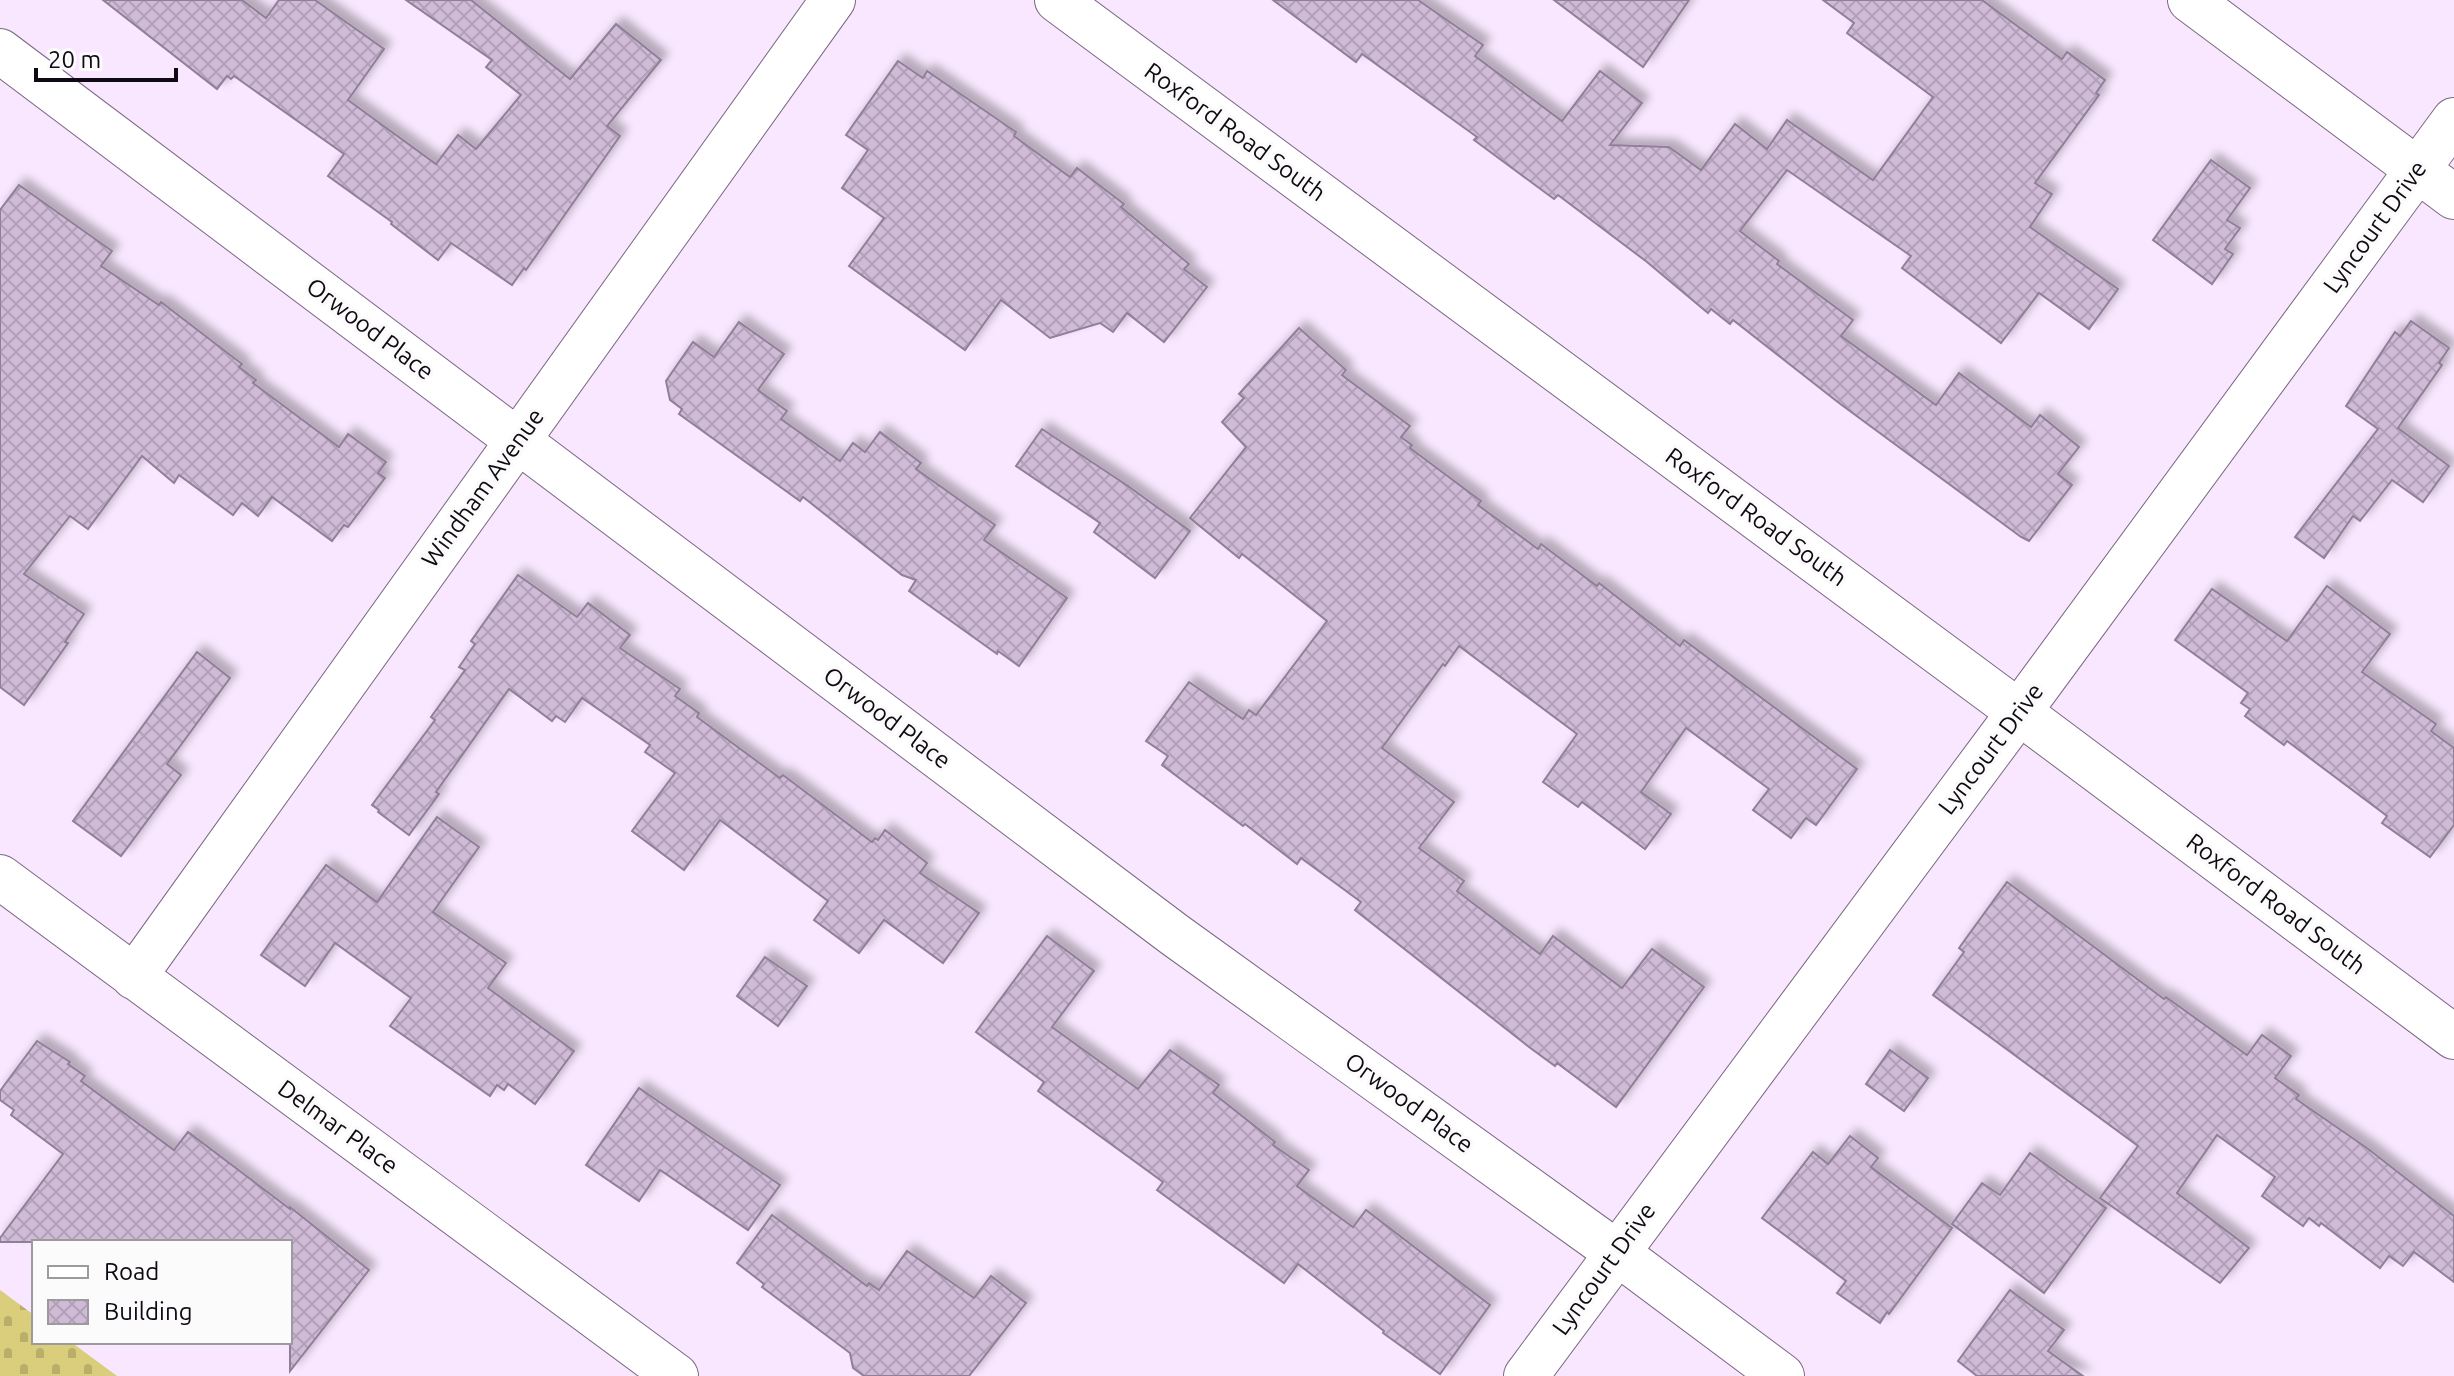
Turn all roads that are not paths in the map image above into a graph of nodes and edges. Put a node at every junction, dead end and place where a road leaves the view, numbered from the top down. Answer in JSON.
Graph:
{"nodes":[{"id":1,"x":833,"y":0,"type":"edge"},
{"id":2,"x":1057,"y":0,"type":"edge"},
{"id":3,"x":2190,"y":0,"type":"edge"},
{"id":4,"x":0,"y":51,"type":"edge"},
{"id":5,"x":2454,"y":120,"type":"edge"},
{"id":6,"x":2417,"y":170,"type":"junction"},
{"id":7,"x":2454,"y":197,"type":"edge"},
{"id":8,"x":518,"y":440,"type":"junction"},
{"id":9,"x":2019,"y":712,"type":"junction"},
{"id":10,"x":0,"y":877,"type":"edge"},
{"id":11,"x":134,"y":977,"type":"junction"},
{"id":12,"x":2454,"y":1037,"type":"edge"},
{"id":13,"x":1616,"y":1252,"type":"junction"},
{"id":14,"x":676,"y":1376,"type":"edge"},
{"id":15,"x":1526,"y":1376,"type":"edge"},
{"id":16,"x":1782,"y":1376,"type":"edge"}],
"edges":[{"from":1,"to":8,"type":"street","name":"Windham Avenue"},
{"from":2,"to":9,"type":"street","name":"Roxford Road South"},
{"from":3,"to":6,"type":"street"},
{"from":4,"to":8,"type":"street","name":"Orwood Place"},
{"from":5,"to":6,"type":"street","name":"Lyncourt Drive"},
{"from":6,"to":7,"type":"street"},
{"from":6,"to":9,"type":"street","name":"Lyncourt Drive"},
{"from":8,"to":11,"type":"street","name":"Windham Avenue"},
{"from":8,"to":13,"type":"street","name":"Orwood Place"},
{"from":9,"to":12,"type":"street","name":"Roxford Road South"},
{"from":9,"to":13,"type":"street","name":"Lyncourt Drive"},
{"from":10,"to":11,"type":"street","name":"Delmar Place"},
{"from":11,"to":14,"type":"street","name":"Delmar Place"},
{"from":13,"to":15,"type":"street","name":"Lyncourt Drive"},
{"from":13,"to":16,"type":"street","name":"Orwood Place"}]}
